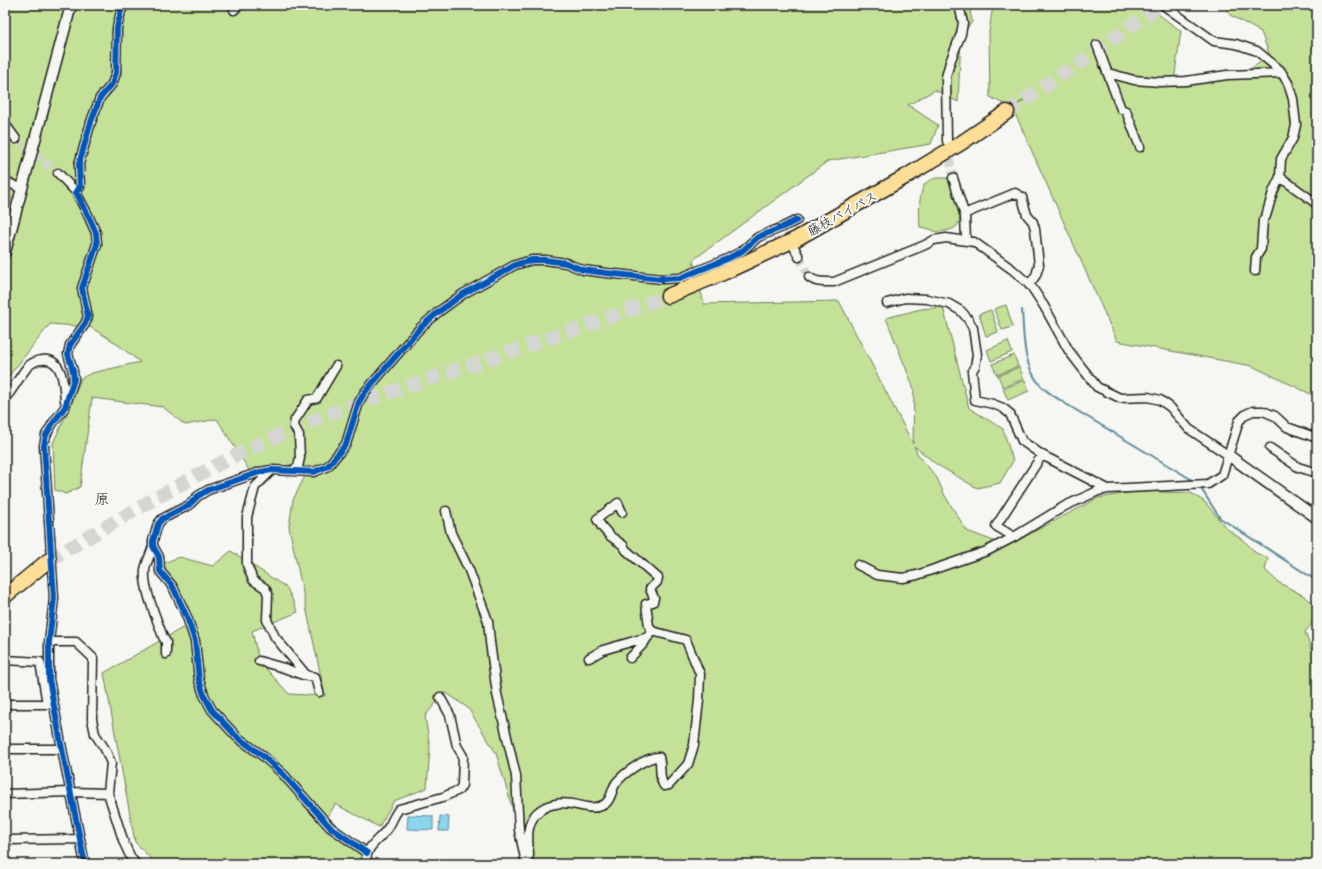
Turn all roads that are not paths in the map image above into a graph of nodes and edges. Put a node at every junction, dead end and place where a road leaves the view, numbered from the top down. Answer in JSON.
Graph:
{"nodes":[{"id":1,"x":71,"y":5,"type":"edge"},
{"id":2,"x":125,"y":5,"type":"edge"},
{"id":3,"x":959,"y":5,"type":"edge"},
{"id":4,"x":1163,"y":5,"type":"edge"},
{"id":5,"x":1098,"y":45,"type":"dead end"},
{"id":6,"x":1108,"y":73,"type":"junction"},
{"id":7,"x":1282,"y":73,"type":"junction"},
{"id":8,"x":1007,"y":112,"type":"tunnel mouth"},
{"id":9,"x":5,"y":124,"type":"edge"},
{"id":10,"x":16,"y":139,"type":"tunnel mouth"},
{"id":11,"x":947,"y":141,"type":"tunnel mouth"},
{"id":12,"x":1140,"y":147,"type":"dead end"},
{"id":13,"x":58,"y":173,"type":"tunnel mouth"},
{"id":14,"x":1280,"y":177,"type":"junction"},
{"id":15,"x":953,"y":178,"type":"tunnel mouth"},
{"id":16,"x":5,"y":181,"type":"edge"},
{"id":17,"x":22,"y":189,"type":"junction"},
{"id":18,"x":76,"y":192,"type":"junction"},
{"id":19,"x":1317,"y":204,"type":"edge"},
{"id":20,"x":964,"y":214,"type":"junction"},
{"id":21,"x":797,"y":220,"type":"dead end"},
{"id":22,"x":966,"y":240,"type":"junction"},
{"id":23,"x":794,"y":247,"type":"dead end"},
{"id":24,"x":5,"y":252,"type":"edge"},
{"id":25,"x":799,"y":257,"type":"tunnel mouth"},
{"id":26,"x":1255,"y":271,"type":"dead end"},
{"id":27,"x":808,"y":277,"type":"dead end"},
{"id":28,"x":1029,"y":285,"type":"junction"},
{"id":29,"x":668,"y":296,"type":"tunnel mouth"},
{"id":30,"x":887,"y":303,"type":"dead end"},
{"id":31,"x":336,"y":366,"type":"dead end"},
{"id":32,"x":5,"y":399,"type":"edge"},
{"id":33,"x":65,"y":408,"type":"junction"},
{"id":34,"x":1317,"y":438,"type":"edge"},
{"id":35,"x":1270,"y":448,"type":"dead end"},
{"id":36,"x":1042,"y":455,"type":"junction"},
{"id":37,"x":1228,"y":456,"type":"junction"},
{"id":38,"x":272,"y":470,"type":"junction"},
{"id":39,"x":292,"y":471,"type":"junction"},
{"id":40,"x":1317,"y":473,"type":"edge"},
{"id":41,"x":1108,"y":489,"type":"junction"},
{"id":42,"x":1317,"y":505,"type":"edge"},
{"id":43,"x":446,"y":511,"type":"dead end"},
{"id":44,"x":622,"y":512,"type":"dead end"},
{"id":45,"x":1314,"y":516,"type":"edge"},
{"id":46,"x":1014,"y":537,"type":"junction"},
{"id":47,"x":153,"y":546,"type":"junction"},
{"id":48,"x":858,"y":565,"type":"dead end"},
{"id":49,"x":5,"y":592,"type":"edge"},
{"id":50,"x":5,"y":596,"type":"edge"},
{"id":51,"x":650,"y":634,"type":"junction"},
{"id":52,"x":49,"y":642,"type":"junction"},
{"id":53,"x":166,"y":654,"type":"dead end"},
{"id":54,"x":589,"y":658,"type":"dead end"},
{"id":55,"x":630,"y":658,"type":"dead end"},
{"id":56,"x":5,"y":660,"type":"edge"},
{"id":57,"x":259,"y":661,"type":"dead end"},
{"id":58,"x":308,"y":676,"type":"junction"},
{"id":59,"x":318,"y":692,"type":"dead end"},
{"id":60,"x":440,"y":697,"type":"dead end"},
{"id":61,"x":5,"y":704,"type":"edge"},
{"id":62,"x":51,"y":704,"type":"junction"},
{"id":63,"x":62,"y":749,"type":"junction"},
{"id":64,"x":5,"y":750,"type":"edge"},
{"id":65,"x":71,"y":792,"type":"junction"},
{"id":66,"x":108,"y":793,"type":"junction"},
{"id":67,"x":5,"y":794,"type":"edge"},
{"id":68,"x":79,"y":838,"type":"junction"},
{"id":69,"x":5,"y":840,"type":"edge"},
{"id":70,"x":367,"y":853,"type":"junction"},
{"id":71,"x":526,"y":862,"type":"edge"},
{"id":72,"x":85,"y":864,"type":"edge"},
{"id":73,"x":136,"y":864,"type":"edge"},
{"id":74,"x":366,"y":864,"type":"edge"}],
"edges":[{"from":1,"to":17,"type":"street"},
{"from":2,"to":18,"type":"street"},
{"from":3,"to":11,"type":"street"},
{"from":4,"to":7,"type":"street"},
{"from":5,"to":6,"type":"street"},
{"from":6,"to":7,"type":"street"},
{"from":6,"to":12,"type":"street"},
{"from":7,"to":14,"type":"street"},
{"from":8,"to":29,"type":"highway","name":"藤枝バイパス"},
{"from":9,"to":10,"type":"street"},
{"from":13,"to":18,"type":"street"},
{"from":14,"to":19,"type":"street"},
{"from":14,"to":26,"type":"street"},
{"from":15,"to":20,"type":"street"},
{"from":16,"to":17,"type":"street"},
{"from":17,"to":24,"type":"street"},
{"from":18,"to":33,"type":"street"},
{"from":20,"to":22,"type":"street"},
{"from":20,"to":28,"type":"street"},
{"from":21,"to":39,"type":"street"},
{"from":22,"to":27,"type":"street"},
{"from":22,"to":28,"type":"street"},
{"from":23,"to":25,"type":"street"},
{"from":28,"to":37,"type":"street"},
{"from":30,"to":36,"type":"street"},
{"from":31,"to":39,"type":"street"},
{"from":32,"to":33,"type":"street"},
{"from":33,"to":52,"type":"street"},
{"from":34,"to":37,"type":"street"},
{"from":35,"to":40,"type":"street"},
{"from":36,"to":41,"type":"street"},
{"from":36,"to":46,"type":"street"},
{"from":37,"to":41,"type":"street"},
{"from":37,"to":45,"type":"street"},
{"from":38,"to":39,"type":"street"},
{"from":38,"to":47,"type":"street"},
{"from":38,"to":58,"type":"street"},
{"from":41,"to":46,"type":"street"},
{"from":42,"to":45,"type":"street"},
{"from":43,"to":71,"type":"street"},
{"from":44,"to":51,"type":"street"},
{"from":46,"to":48,"type":"street"},
{"from":47,"to":53,"type":"street"},
{"from":47,"to":70,"type":"street"},
{"from":49,"to":50,"type":"highway"},
{"from":51,"to":54,"type":"street"},
{"from":51,"to":55,"type":"street"},
{"from":51,"to":71,"type":"street"},
{"from":52,"to":62,"type":"street"},
{"from":52,"to":66,"type":"street"},
{"from":56,"to":62,"type":"street"},
{"from":57,"to":58,"type":"street"},
{"from":58,"to":59,"type":"street"},
{"from":60,"to":70,"type":"street"},
{"from":61,"to":62,"type":"street"},
{"from":62,"to":63,"type":"street"},
{"from":63,"to":64,"type":"street"},
{"from":63,"to":65,"type":"street"},
{"from":65,"to":66,"type":"street"},
{"from":65,"to":67,"type":"street"},
{"from":65,"to":68,"type":"street"},
{"from":66,"to":73,"type":"street"},
{"from":68,"to":69,"type":"street"},
{"from":68,"to":72,"type":"street"},
{"from":70,"to":74,"type":"street"}]}
